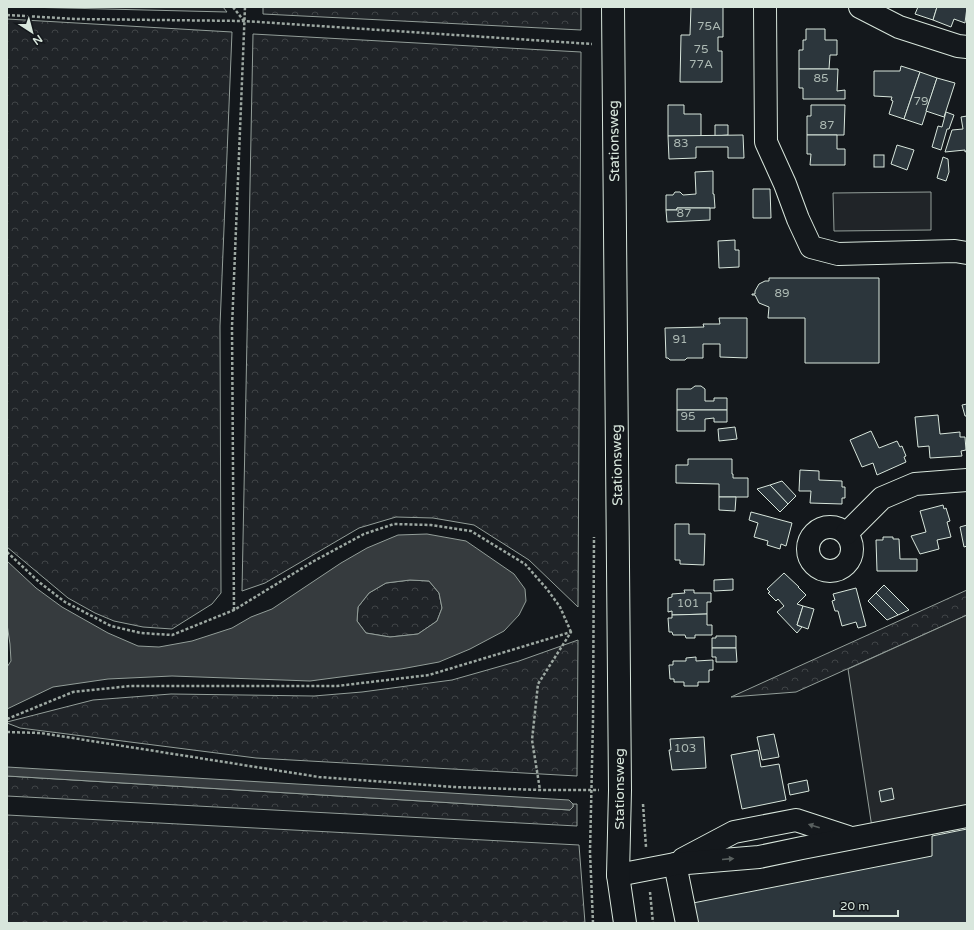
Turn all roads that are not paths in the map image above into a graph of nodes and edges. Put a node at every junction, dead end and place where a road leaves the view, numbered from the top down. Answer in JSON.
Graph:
{"nodes":[{"id":1,"x":612,"y":7,"type":"edge"},
{"id":2,"x":764,"y":7,"type":"edge"},
{"id":3,"x":860,"y":7,"type":"edge"},
{"id":4,"x":967,"y":47,"type":"edge"},
{"id":5,"x":967,"y":252,"type":"edge"},
{"id":6,"x":967,"y":480,"type":"edge"},
{"id":7,"x":847,"y":533,"type":"dead end"},
{"id":8,"x":967,"y":816,"type":"edge"},
{"id":9,"x":851,"y":838,"type":"junction"},
{"id":10,"x":675,"y":864,"type":"junction"},
{"id":11,"x":618,"y":875,"type":"junction"},
{"id":12,"x":625,"y":923,"type":"edge"},
{"id":13,"x":686,"y":923,"type":"edge"}],
"edges":[{"from":1,"to":11,"type":"main road","name":"Stationsweg"},
{"from":2,"to":5,"type":"main road"},
{"from":3,"to":4,"type":"main road"},
{"from":6,"to":7,"type":"main road"},
{"from":8,"to":9,"type":"main road"},
{"from":10,"to":9,"type":"main road","one_way":true},
{"from":9,"to":10,"type":"main road","one_way":true},
{"from":10,"to":11,"type":"main road"},
{"from":10,"to":13,"type":"main road"},
{"from":11,"to":12,"type":"main road","name":"Stationsweg"}]}
